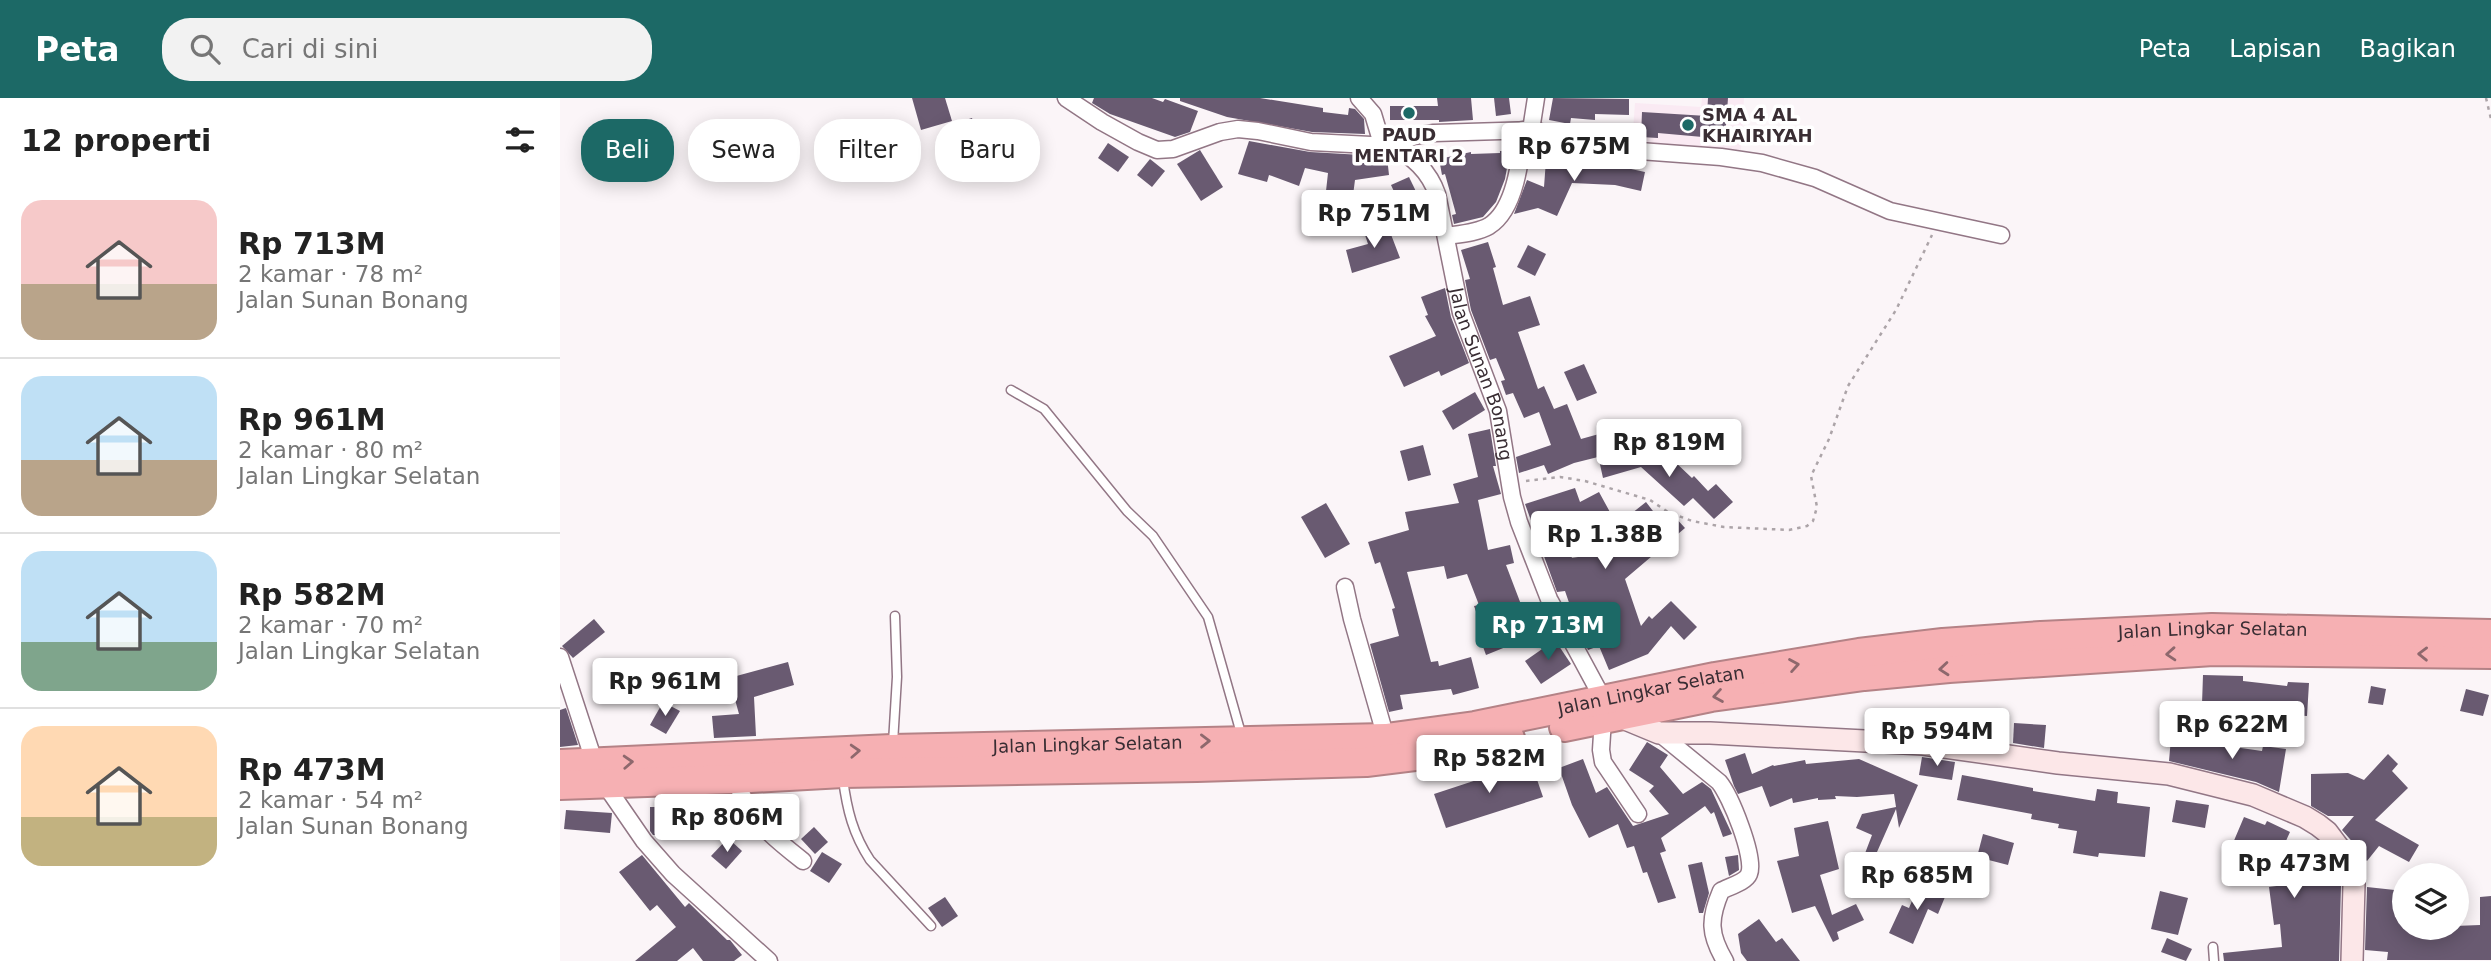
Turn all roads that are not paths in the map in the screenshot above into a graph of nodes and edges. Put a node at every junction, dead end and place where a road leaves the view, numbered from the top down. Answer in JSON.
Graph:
{"nodes":[{"id":1,"x":1066,"y":98,"type":"edge"},
{"id":2,"x":1359,"y":98,"type":"edge"},
{"id":3,"x":1536,"y":98,"type":"edge"},
{"id":4,"x":1527,"y":130,"type":"junction"},
{"id":5,"x":1382,"y":144,"type":"junction"},
{"id":6,"x":1401,"y":151,"type":"junction"},
{"id":7,"x":2001,"y":235,"type":"dead end"},
{"id":8,"x":1446,"y":236,"type":"junction"},
{"id":9,"x":1011,"y":390,"type":"dead end"},
{"id":10,"x":1345,"y":586,"type":"dead end"},
{"id":11,"x":894,"y":616,"type":"dead end"},
{"id":12,"x":2491,"y":634,"type":"edge"},
{"id":13,"x":2213,"y":640,"type":"junction"},
{"id":14,"x":2491,"y":654,"type":"edge"},
{"id":15,"x":560,"y":657,"type":"edge"},
{"id":16,"x":1608,"y":711,"type":"junction"},
{"id":17,"x":1659,"y":733,"type":"junction"},
{"id":18,"x":1386,"y":738,"type":"junction"},
{"id":19,"x":1243,"y":740,"type":"junction"},
{"id":20,"x":892,"y":749,"type":"junction"},
{"id":21,"x":1165,"y":755,"type":"junction"},
{"id":22,"x":560,"y":764,"type":"edge"},
{"id":23,"x":842,"y":773,"type":"junction"},
{"id":24,"x":599,"y":774,"type":"junction"},
{"id":25,"x":734,"y":779,"type":"junction"},
{"id":26,"x":560,"y":785,"type":"edge"},
{"id":27,"x":1638,"y":814,"type":"dead end"},
{"id":28,"x":803,"y":861,"type":"dead end"},
{"id":29,"x":931,"y":926,"type":"dead end"},
{"id":30,"x":2213,"y":947,"type":"dead end"},
{"id":31,"x":769,"y":961,"type":"edge"},
{"id":32,"x":1725,"y":961,"type":"edge"},
{"id":33,"x":2214,"y":961,"type":"edge"},
{"id":34,"x":2353,"y":961,"type":"edge"}],
"edges":[{"from":1,"to":5,"type":"street","name":"Jalan Sunan Bonang"},
{"from":2,"to":5,"type":"street"},
{"from":3,"to":4,"type":"street"},
{"from":4,"to":6,"type":"street"},
{"from":4,"to":7,"type":"street"},
{"from":4,"to":8,"type":"street"},
{"from":5,"to":6,"type":"street","name":"Jalan Sunan Bonang"},
{"from":6,"to":8,"type":"street","name":"Jalan Sunan Bonang"},
{"from":8,"to":16,"type":"street","name":"Jalan Sunan Bonang"},
{"from":9,"to":19,"type":"lane"},
{"from":10,"to":18,"type":"street"},
{"from":11,"to":20,"type":"lane"},
{"from":12,"to":13,"type":"highway","name":"Jalan Lingkar Selatan"},
{"from":14,"to":13,"type":"highway","name":"Jalan Lingkar Selatan","one_way":true},
{"from":13,"to":16,"type":"highway","name":"Jalan Lingkar Selatan"},
{"from":15,"to":24,"type":"street"},
{"from":16,"to":17,"type":"street"},
{"from":16,"to":18,"type":"highway","name":"Jalan Lingkar Selatan"},
{"from":16,"to":21,"type":"highway","name":"Jalan Lingkar Selatan"},
{"from":16,"to":27,"type":"street"},
{"from":17,"to":32,"type":"street"},
{"from":17,"to":34,"type":"street"},
{"from":18,"to":19,"type":"highway","name":"Jalan Lingkar Selatan"},
{"from":21,"to":19,"type":"highway","name":"Jalan Lingkar Selatan","one_way":true},
{"from":20,"to":21,"type":"highway","name":"Jalan Lingkar Selatan"},
{"from":24,"to":20,"type":"highway","name":"Jalan Lingkar Selatan","one_way":true},
{"from":21,"to":23,"type":"highway","name":"Jalan Lingkar Selatan"},
{"from":22,"to":24,"type":"highway","name":"Jalan Lingkar Selatan"},
{"from":23,"to":25,"type":"highway","name":"Jalan Lingkar Selatan"},
{"from":23,"to":29,"type":"lane"},
{"from":24,"to":25,"type":"highway","name":"Jalan Lingkar Selatan"},
{"from":24,"to":26,"type":"highway","name":"Jalan Lingkar Selatan"},
{"from":24,"to":31,"type":"street"},
{"from":25,"to":28,"type":"street"},
{"from":30,"to":33,"type":"lane"}]}
